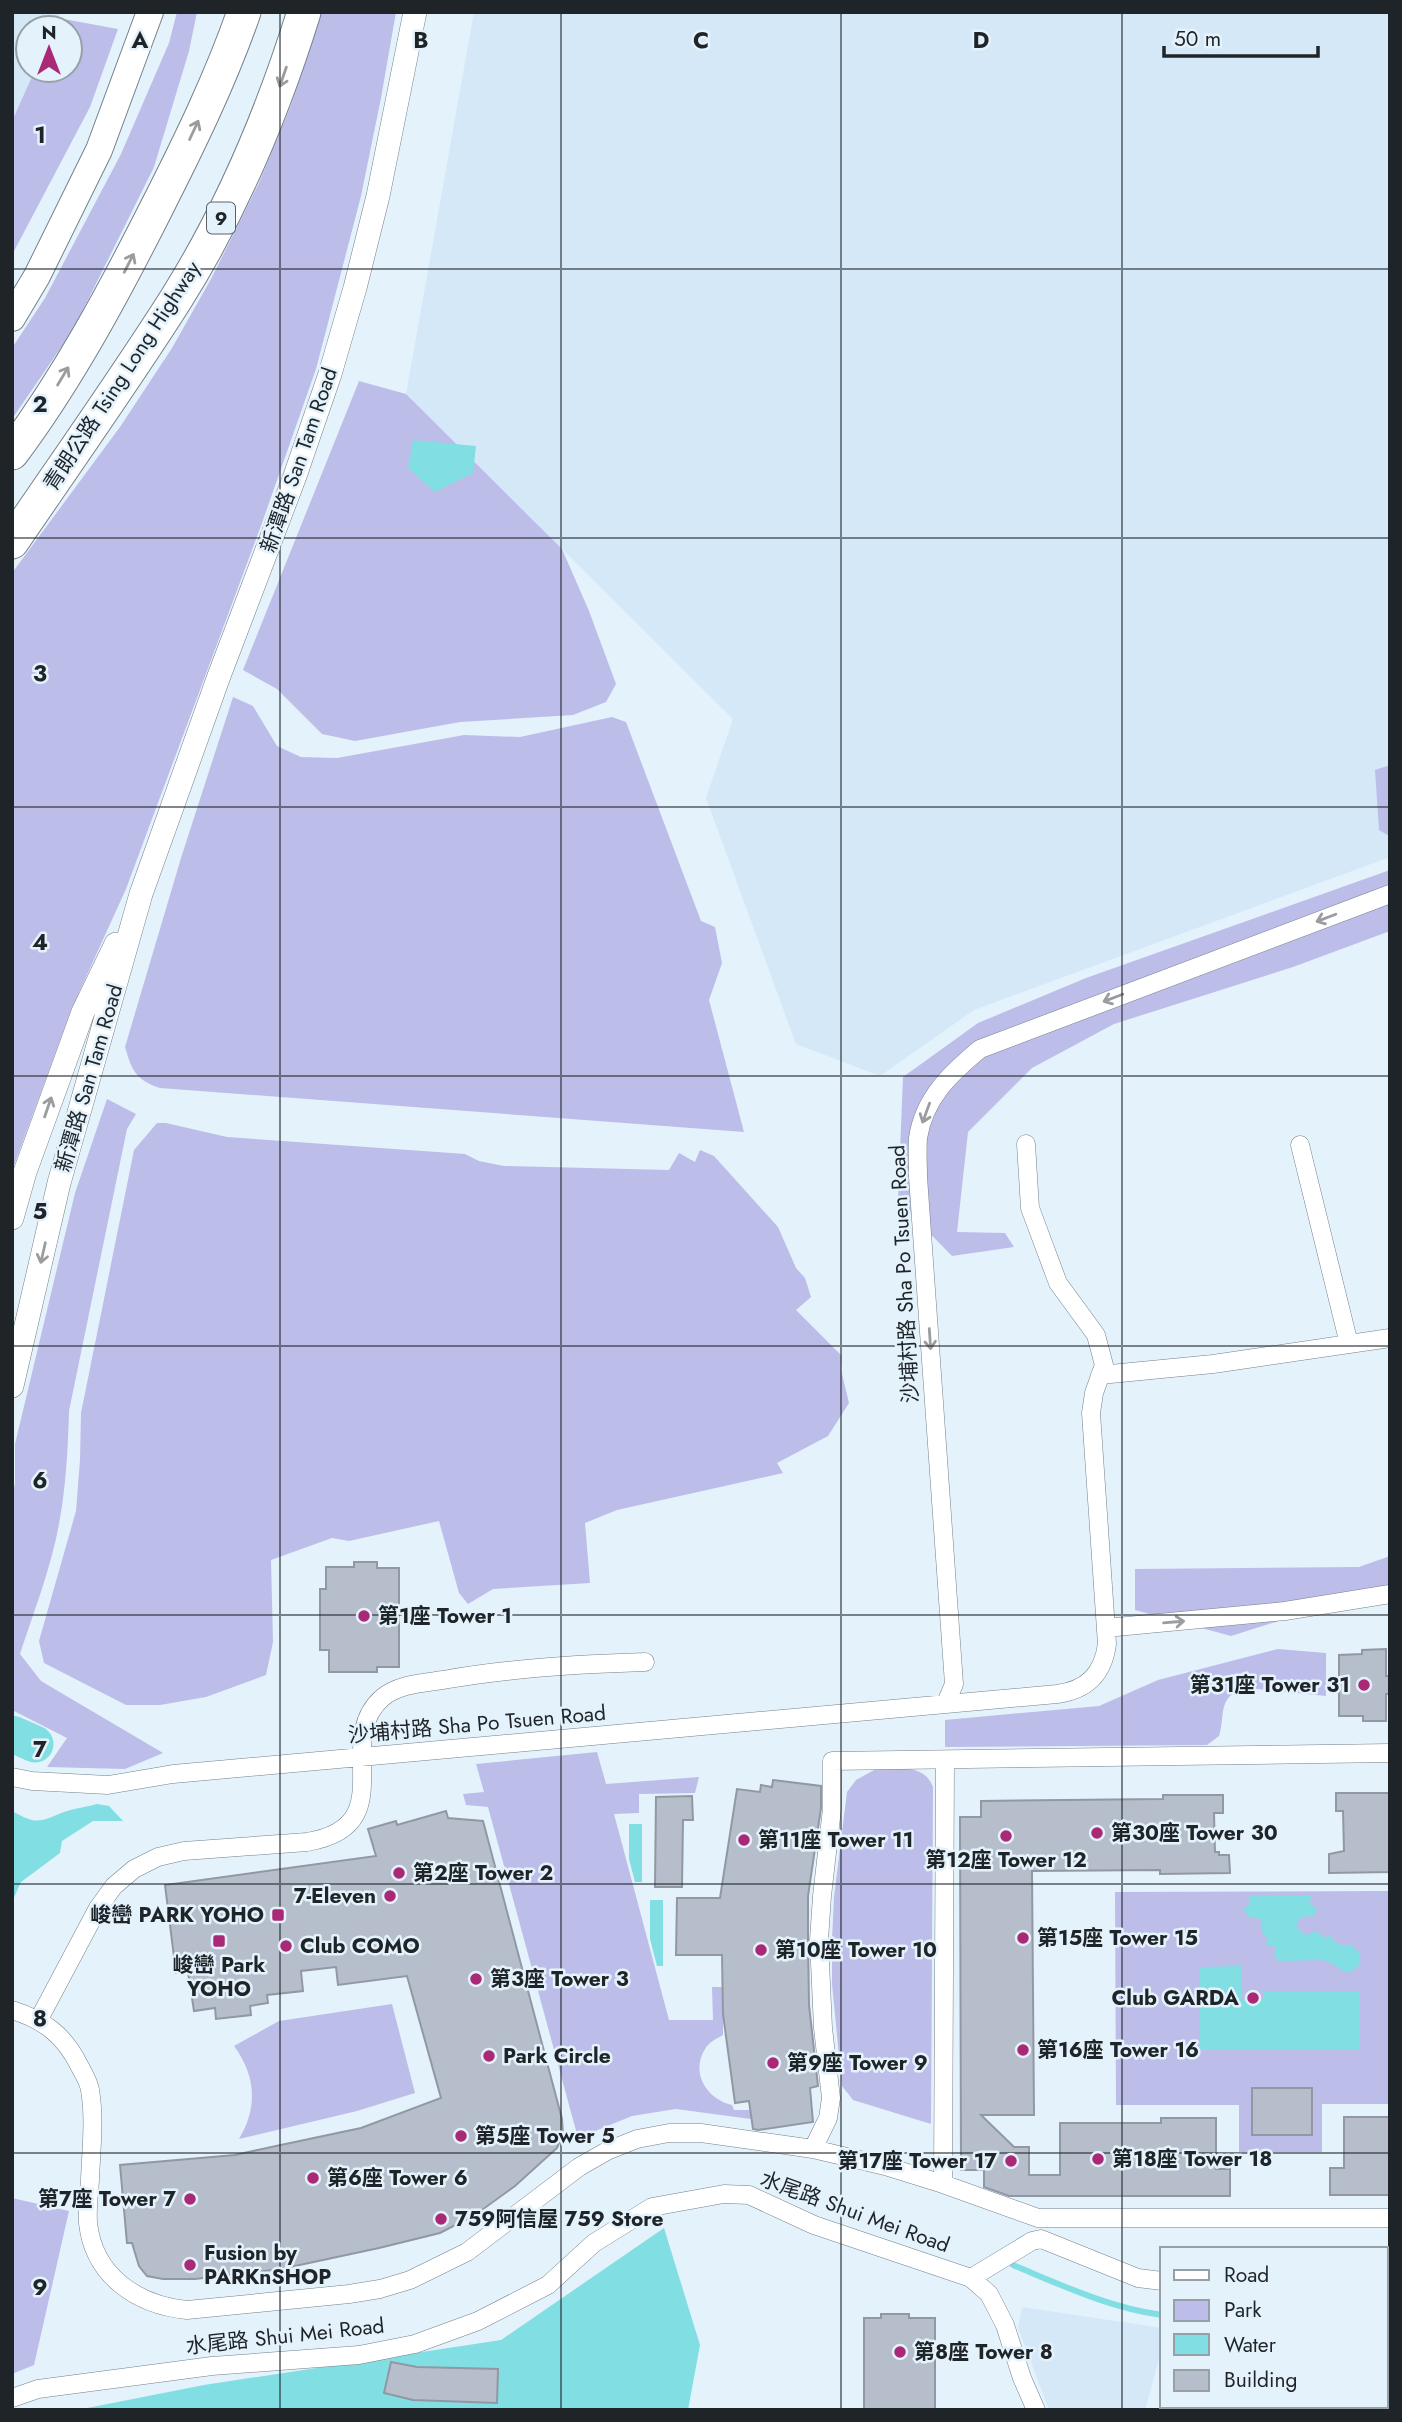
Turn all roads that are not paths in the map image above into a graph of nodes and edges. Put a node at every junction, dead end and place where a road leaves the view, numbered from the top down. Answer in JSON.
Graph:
{"nodes":[{"id":1,"x":150,"y":12,"type":"edge"},
{"id":2,"x":244,"y":12,"type":"edge"},
{"id":3,"x":304,"y":12,"type":"edge"},
{"id":4,"x":415,"y":12,"type":"edge"},
{"id":5,"x":12,"y":318,"type":"edge"},
{"id":6,"x":12,"y":453,"type":"edge"},
{"id":7,"x":12,"y":542,"type":"edge"},
{"id":8,"x":141,"y":894,"type":"junction"},
{"id":9,"x":1390,"y":894,"type":"edge"},
{"id":10,"x":1026,"y":1144,"type":"dead end"},
{"id":11,"x":1300,"y":1145,"type":"dead end"},
{"id":12,"x":12,"y":1218,"type":"edge"},
{"id":13,"x":1390,"y":1338,"type":"edge"},
{"id":14,"x":1349,"y":1344,"type":"junction"},
{"id":15,"x":1100,"y":1375,"type":"junction"},
{"id":16,"x":12,"y":1386,"type":"edge"},
{"id":17,"x":1390,"y":1594,"type":"edge"},
{"id":18,"x":1106,"y":1628,"type":"junction"},
{"id":19,"x":645,"y":1662,"type":"dead end"},
{"id":20,"x":946,"y":1703,"type":"junction"},
{"id":21,"x":1390,"y":1754,"type":"edge"},
{"id":22,"x":363,"y":1757,"type":"junction"},
{"id":23,"x":945,"y":1760,"type":"junction"},
{"id":24,"x":12,"y":1777,"type":"edge"},
{"id":25,"x":12,"y":2010,"type":"edge"},
{"id":26,"x":39,"y":2019,"type":"junction"},
{"id":27,"x":813,"y":2149,"type":"junction"},
{"id":28,"x":943,"y":2184,"type":"junction"},
{"id":29,"x":1390,"y":2218,"type":"edge"},
{"id":30,"x":976,"y":2274,"type":"junction"},
{"id":31,"x":1160,"y":2281,"type":"edge"},
{"id":32,"x":12,"y":2398,"type":"edge"},
{"id":33,"x":1036,"y":2410,"type":"edge"}],
"edges":[{"from":1,"to":5,"type":"main road"},
{"from":6,"to":2,"type":"highway","one_way":true},
{"from":3,"to":7,"type":"highway","name":"青朗公路 Tsing Long Highway","number":"9","one_way":true},
{"from":4,"to":8,"type":"street","name":"新潭路 San Tam Road"},
{"from":12,"to":8,"type":"street","name":"新潭路 San Tam Road","one_way":true},
{"from":8,"to":16,"type":"street","name":"新潭路 San Tam Road","one_way":true},
{"from":9,"to":20,"type":"street","name":"沙埔村路 Sha Po Tsuen Road","one_way":true},
{"from":10,"to":15,"type":"street","name":"沙埔村路 Sha Po Tsuen Road"},
{"from":11,"to":14,"type":"street"},
{"from":13,"to":14,"type":"street"},
{"from":14,"to":15,"type":"street"},
{"from":15,"to":18,"type":"street","name":"沙埔村路 Sha Po Tsuen Road"},
{"from":18,"to":17,"type":"street","one_way":true},
{"from":18,"to":20,"type":"street","name":"沙埔村路 Sha Po Tsuen Road"},
{"from":19,"to":22,"type":"street"},
{"from":20,"to":22,"type":"street","name":"沙埔村路 Sha Po Tsuen Road"},
{"from":21,"to":23,"type":"street"},
{"from":22,"to":24,"type":"street","name":"沙埔村路 Sha Po Tsuen Road"},
{"from":22,"to":26,"type":"street"},
{"from":23,"to":27,"type":"street"},
{"from":23,"to":28,"type":"street"},
{"from":25,"to":26,"type":"street"},
{"from":26,"to":27,"type":"street"},
{"from":27,"to":28,"type":"street"},
{"from":28,"to":29,"type":"street"},
{"from":30,"to":31,"type":"street"},
{"from":30,"to":32,"type":"street","name":"水尾路 Shui Mei Road"},
{"from":30,"to":33,"type":"street"}]}
